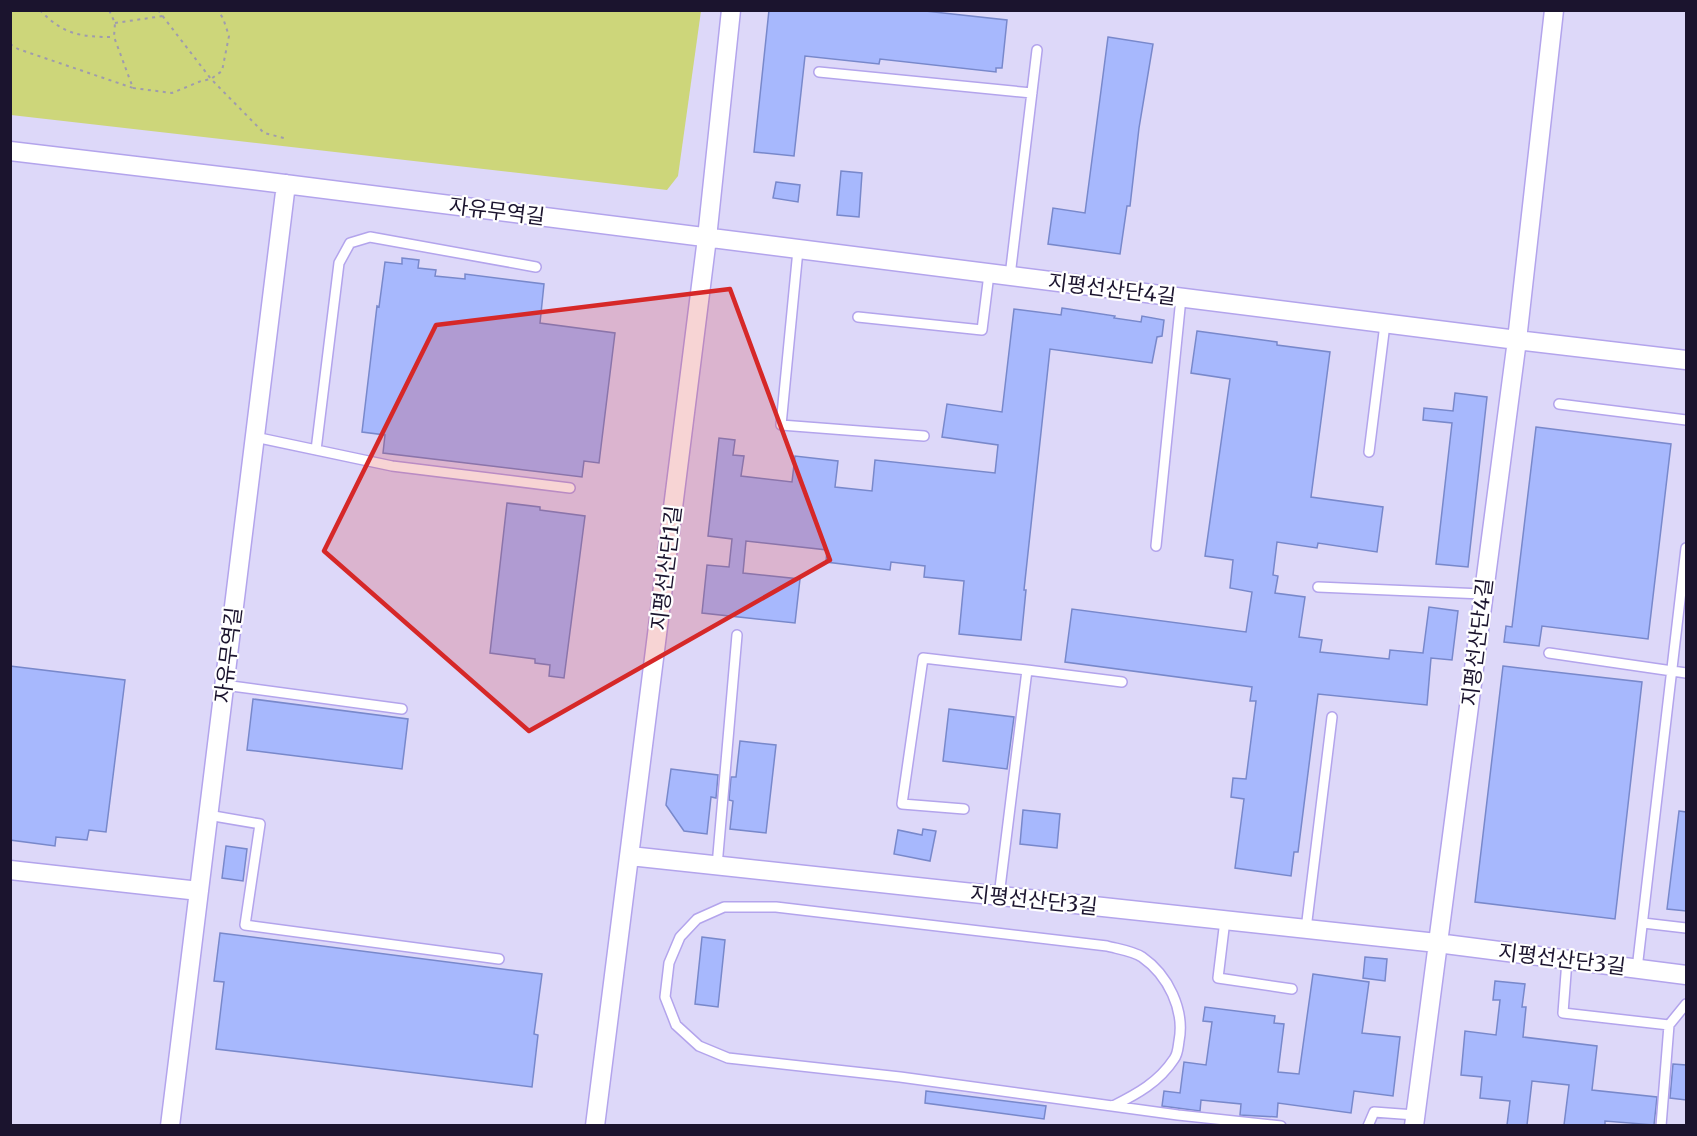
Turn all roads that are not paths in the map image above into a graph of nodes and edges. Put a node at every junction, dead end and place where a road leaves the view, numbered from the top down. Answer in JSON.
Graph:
{"nodes":[{"id":1,"x":731,"y":10,"type":"edge"},
{"id":2,"x":1554,"y":10,"type":"edge"},
{"id":3,"x":1037,"y":50,"type":"dead end"},
{"id":4,"x":819,"y":72,"type":"dead end"},
{"id":5,"x":1032,"y":93,"type":"junction"},
{"id":6,"x":10,"y":151,"type":"edge"},
{"id":7,"x":286,"y":184,"type":"junction"},
{"id":8,"x":707,"y":238,"type":"junction"},
{"id":9,"x":798,"y":249,"type":"junction"},
{"id":10,"x":536,"y":267,"type":"dead end"},
{"id":11,"x":989,"y":274,"type":"junction"},
{"id":12,"x":1010,"y":276,"type":"junction"},
{"id":13,"x":1181,"y":298,"type":"junction"},
{"id":14,"x":858,"y":317,"type":"dead end"},
{"id":15,"x":1385,"y":324,"type":"junction"},
{"id":16,"x":1517,"y":340,"type":"junction"},
{"id":17,"x":1686,"y":360,"type":"edge"},
{"id":18,"x":1559,"y":404,"type":"dead end"},
{"id":19,"x":1686,"y":420,"type":"edge"},
{"id":20,"x":924,"y":436,"type":"dead end"},
{"id":21,"x":255,"y":437,"type":"junction"},
{"id":22,"x":316,"y":450,"type":"junction"},
{"id":23,"x":1369,"y":452,"type":"dead end"},
{"id":24,"x":570,"y":488,"type":"dead end"},
{"id":25,"x":1156,"y":546,"type":"dead end"},
{"id":26,"x":1686,"y":548,"type":"edge"},
{"id":27,"x":1318,"y":587,"type":"dead end"},
{"id":28,"x":1483,"y":594,"type":"junction"},
{"id":29,"x":737,"y":635,"type":"dead end"},
{"id":30,"x":1549,"y":653,"type":"dead end"},
{"id":31,"x":1028,"y":670,"type":"junction"},
{"id":32,"x":1673,"y":671,"type":"junction"},
{"id":33,"x":1686,"y":672,"type":"edge"},
{"id":34,"x":1122,"y":682,"type":"dead end"},
{"id":35,"x":224,"y":685,"type":"junction"},
{"id":36,"x":402,"y":709,"type":"dead end"},
{"id":37,"x":1332,"y":717,"type":"dead end"},
{"id":38,"x":964,"y":809,"type":"dead end"},
{"id":39,"x":208,"y":815,"type":"junction"},
{"id":40,"x":630,"y":856,"type":"junction"},
{"id":41,"x":717,"y":866,"type":"junction"},
{"id":42,"x":10,"y":870,"type":"edge"},
{"id":43,"x":199,"y":891,"type":"junction"},
{"id":44,"x":999,"y":896,"type":"junction"},
{"id":45,"x":1226,"y":920,"type":"junction"},
{"id":46,"x":1643,"y":923,"type":"junction"},
{"id":47,"x":1686,"y":928,"type":"edge"},
{"id":48,"x":1306,"y":929,"type":"junction"},
{"id":49,"x":1437,"y":943,"type":"junction"},
{"id":50,"x":499,"y":959,"type":"dead end"},
{"id":51,"x":1567,"y":960,"type":"junction"},
{"id":52,"x":1637,"y":969,"type":"junction"},
{"id":53,"x":1686,"y":975,"type":"edge"},
{"id":54,"x":1292,"y":989,"type":"dead end"},
{"id":55,"x":1686,"y":1004,"type":"edge"},
{"id":56,"x":1670,"y":1025,"type":"junction"},
{"id":57,"x":1113,"y":1106,"type":"junction"},
{"id":58,"x":1415,"y":1120,"type":"edge"},
{"id":59,"x":170,"y":1125,"type":"edge"},
{"id":60,"x":595,"y":1125,"type":"edge"},
{"id":61,"x":1281,"y":1125,"type":"edge"},
{"id":62,"x":1368,"y":1125,"type":"edge"},
{"id":63,"x":1661,"y":1125,"type":"edge"}],
"edges":[{"from":1,"to":8,"type":"street","name":"지평선산단1길"},
{"from":2,"to":16,"type":"street"},
{"from":3,"to":5,"type":"lane"},
{"from":4,"to":5,"type":"lane"},
{"from":5,"to":12,"type":"lane"},
{"from":6,"to":7,"type":"street","name":"자유무역길"},
{"from":7,"to":8,"type":"street","name":"자유무역길"},
{"from":7,"to":21,"type":"street","name":"자유무역길"},
{"from":8,"to":9,"type":"street","name":"지평선산단4길"},
{"from":8,"to":40,"type":"street","name":"지평선산단1길"},
{"from":9,"to":11,"type":"street","name":"지평선산단4길"},
{"from":9,"to":20,"type":"lane"},
{"from":10,"to":22,"type":"lane"},
{"from":11,"to":12,"type":"street","name":"지평선산단4길"},
{"from":11,"to":14,"type":"lane"},
{"from":12,"to":13,"type":"street","name":"지평선산단4길"},
{"from":13,"to":15,"type":"street","name":"지평선산단4길"},
{"from":13,"to":25,"type":"lane"},
{"from":15,"to":16,"type":"street","name":"지평선산단4길"},
{"from":15,"to":23,"type":"lane"},
{"from":16,"to":17,"type":"street","name":"지평선산단4길"},
{"from":16,"to":28,"type":"street","name":"지평선산단4길"},
{"from":18,"to":19,"type":"lane"},
{"from":21,"to":22,"type":"lane"},
{"from":21,"to":35,"type":"street","name":"자유무역길"},
{"from":22,"to":24,"type":"lane"},
{"from":26,"to":32,"type":"lane"},
{"from":27,"to":28,"type":"lane"},
{"from":28,"to":49,"type":"street","name":"지평선산단4길"},
{"from":29,"to":41,"type":"lane"},
{"from":30,"to":32,"type":"lane"},
{"from":31,"to":34,"type":"lane"},
{"from":31,"to":38,"type":"lane"},
{"from":31,"to":44,"type":"lane"},
{"from":32,"to":33,"type":"lane"},
{"from":32,"to":46,"type":"lane"},
{"from":35,"to":36,"type":"lane"},
{"from":35,"to":39,"type":"street","name":"자유무역길"},
{"from":37,"to":48,"type":"lane"},
{"from":39,"to":43,"type":"street","name":"자유무역길"},
{"from":39,"to":50,"type":"lane"},
{"from":40,"to":41,"type":"street","name":"지평선산단3길"},
{"from":40,"to":60,"type":"street","name":"지평선산단1길"},
{"from":41,"to":44,"type":"street","name":"지평선산단3길"},
{"from":42,"to":43,"type":"street"},
{"from":43,"to":59,"type":"street","name":"자유무역길"},
{"from":44,"to":45,"type":"street","name":"지평선산단3길"},
{"from":45,"to":48,"type":"street","name":"지평선산단3길"},
{"from":45,"to":54,"type":"lane"},
{"from":46,"to":47,"type":"lane"},
{"from":46,"to":52,"type":"lane"},
{"from":48,"to":49,"type":"street","name":"지평선산단3길"},
{"from":49,"to":51,"type":"street","name":"지평선산단3길"},
{"from":49,"to":58,"type":"street"},
{"from":51,"to":52,"type":"street","name":"지평선산단3길"},
{"from":51,"to":56,"type":"lane"},
{"from":52,"to":53,"type":"street","name":"지평선산단3길"},
{"from":55,"to":56,"type":"lane"},
{"from":56,"to":63,"type":"lane"},
{"from":57,"to":57,"type":"lane"},
{"from":57,"to":61,"type":"lane"},
{"from":58,"to":62,"type":"lane"}]}
